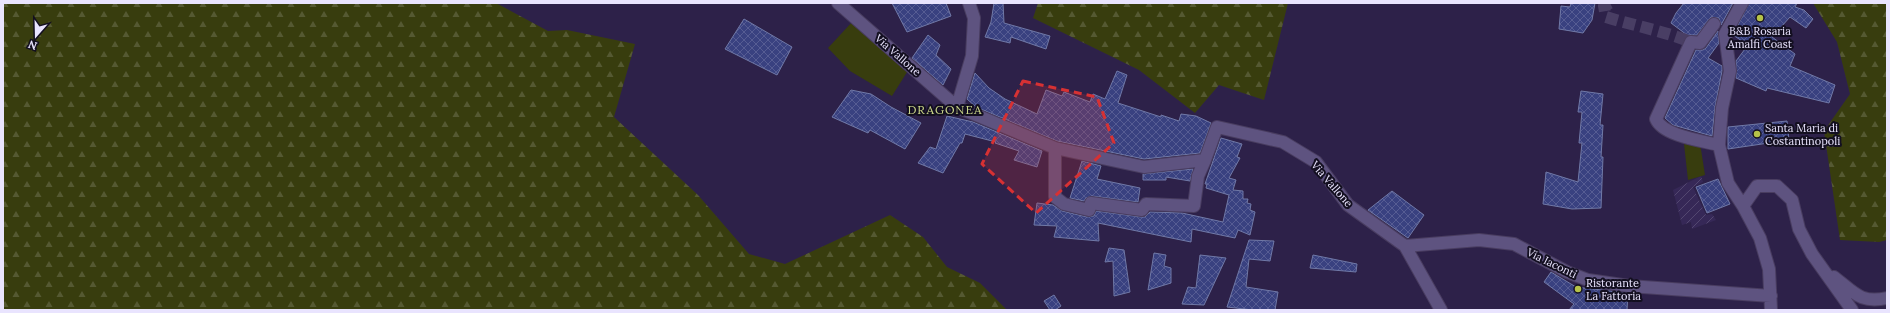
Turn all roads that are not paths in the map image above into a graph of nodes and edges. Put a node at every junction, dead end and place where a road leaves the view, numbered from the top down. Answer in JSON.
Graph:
{"nodes":[{"id":1,"x":838,"y":3,"type":"edge"},
{"id":2,"x":969,"y":3,"type":"edge"},
{"id":3,"x":1742,"y":3,"type":"edge"},
{"id":4,"x":1714,"y":24,"type":"dead end"},
{"id":5,"x":957,"y":107,"type":"junction"},
{"id":6,"x":1719,"y":145,"type":"junction"},
{"id":7,"x":1055,"y":148,"type":"junction"},
{"id":8,"x":1205,"y":160,"type":"junction"},
{"id":9,"x":1743,"y":206,"type":"junction"},
{"id":10,"x":1405,"y":246,"type":"junction"},
{"id":11,"x":1826,"y":272,"type":"junction"},
{"id":12,"x":1771,"y":296,"type":"junction"},
{"id":13,"x":1884,"y":301,"type":"edge"},
{"id":14,"x":1441,"y":310,"type":"edge"},
{"id":15,"x":1771,"y":310,"type":"edge"},
{"id":16,"x":1852,"y":310,"type":"edge"}],
"edges":[{"from":1,"to":5,"type":"street","name":"Via Vallone"},
{"from":2,"to":5,"type":"street"},
{"from":3,"to":6,"type":"street"},
{"from":4,"to":6,"type":"street"},
{"from":5,"to":7,"type":"street","name":"Via Vallone"},
{"from":6,"to":9,"type":"street"},
{"from":7,"to":8,"type":"street","name":"Via Vallone"},
{"from":7,"to":8,"type":"street","name":"Via Vallone"},
{"from":8,"to":10,"type":"street","name":"Via Vallone"},
{"from":9,"to":11,"type":"street"},
{"from":9,"to":12,"type":"street"},
{"from":10,"to":12,"type":"street","name":"Via Iaconti"},
{"from":10,"to":14,"type":"street"},
{"from":11,"to":13,"type":"street"},
{"from":11,"to":16,"type":"street"},
{"from":12,"to":15,"type":"street"}]}
